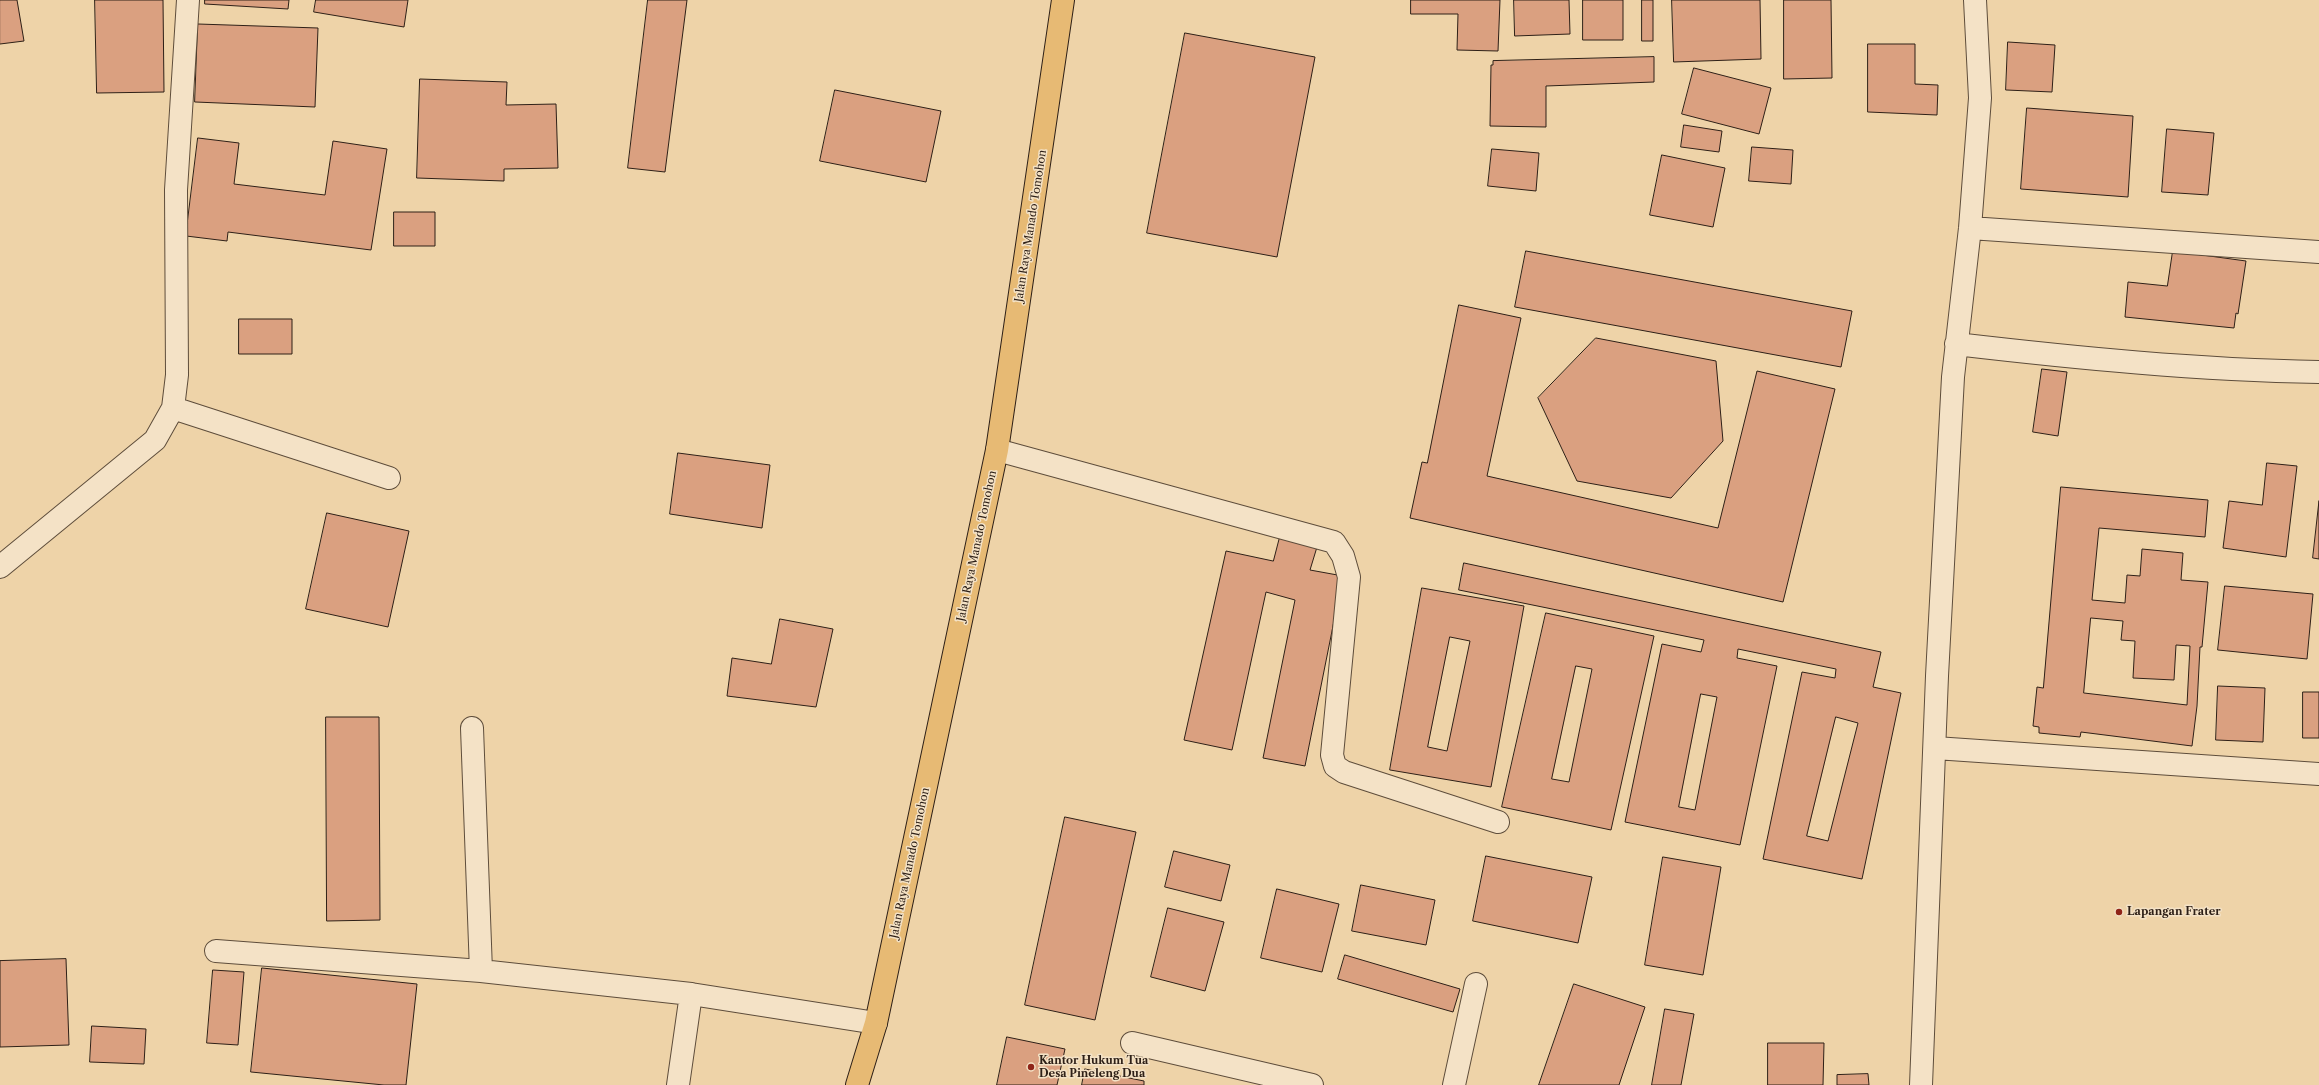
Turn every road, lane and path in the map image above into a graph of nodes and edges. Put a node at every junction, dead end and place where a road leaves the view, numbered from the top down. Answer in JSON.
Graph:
{"nodes":[{"id":1,"x":188,"y":0,"type":"edge"},
{"id":2,"x":1063,"y":0,"type":"edge"},
{"id":3,"x":1975,"y":0,"type":"edge"},
{"id":4,"x":1970,"y":228,"type":"junction"},
{"id":5,"x":2319,"y":252,"type":"edge"},
{"id":6,"x":1956,"y":344,"type":"junction"},
{"id":7,"x":2319,"y":372,"type":"edge"},
{"id":8,"x":173,"y":408,"type":"junction"},
{"id":9,"x":997,"y":450,"type":"junction"},
{"id":10,"x":389,"y":478,"type":"dead end"},
{"id":11,"x":0,"y":567,"type":"edge"},
{"id":12,"x":472,"y":728,"type":"dead end"},
{"id":13,"x":1934,"y":748,"type":"junction"},
{"id":14,"x":2319,"y":774,"type":"edge"},
{"id":15,"x":1498,"y":822,"type":"dead end"},
{"id":16,"x":216,"y":951,"type":"dead end"},
{"id":17,"x":481,"y":971,"type":"junction"},
{"id":18,"x":1476,"y":984,"type":"dead end"},
{"id":19,"x":691,"y":994,"type":"junction"},
{"id":20,"x":876,"y":1023,"type":"junction"},
{"id":21,"x":1132,"y":1043,"type":"dead end"},
{"id":22,"x":678,"y":1085,"type":"edge"},
{"id":23,"x":857,"y":1085,"type":"edge"},
{"id":24,"x":1312,"y":1085,"type":"edge"},
{"id":25,"x":1454,"y":1085,"type":"edge"},
{"id":26,"x":1921,"y":1085,"type":"edge"}],
"edges":[{"from":1,"to":8,"type":"street"},
{"from":2,"to":9,"type":"highway","name":"Jalan Raya Manado Tomohon"},
{"from":3,"to":4,"type":"street"},
{"from":4,"to":5,"type":"street"},
{"from":4,"to":6,"type":"street"},
{"from":6,"to":7,"type":"street"},
{"from":6,"to":13,"type":"street"},
{"from":8,"to":10,"type":"street"},
{"from":8,"to":11,"type":"street"},
{"from":9,"to":15,"type":"street"},
{"from":9,"to":20,"type":"highway","name":"Jalan Raya Manado Tomohon"},
{"from":12,"to":17,"type":"street"},
{"from":13,"to":14,"type":"street"},
{"from":13,"to":26,"type":"street"},
{"from":16,"to":17,"type":"street"},
{"from":17,"to":19,"type":"street"},
{"from":18,"to":25,"type":"street"},
{"from":19,"to":20,"type":"street"},
{"from":19,"to":22,"type":"street"},
{"from":20,"to":23,"type":"highway","name":"Jalan Raya Manado Tomohon"},
{"from":21,"to":24,"type":"street"}]}
